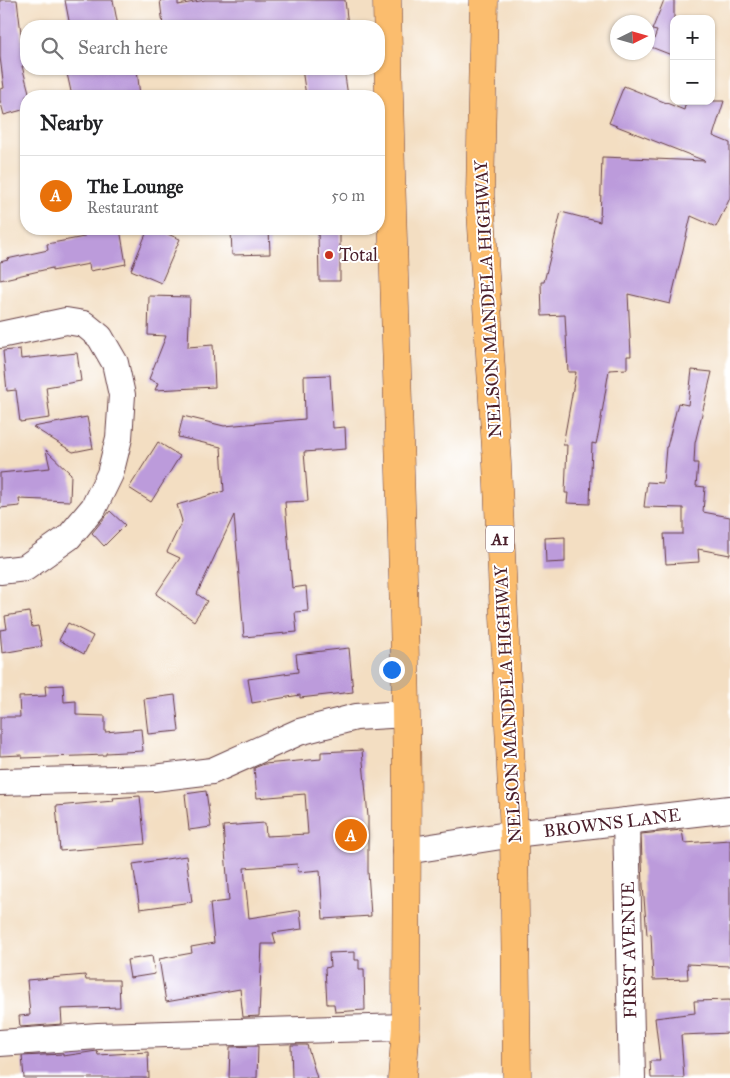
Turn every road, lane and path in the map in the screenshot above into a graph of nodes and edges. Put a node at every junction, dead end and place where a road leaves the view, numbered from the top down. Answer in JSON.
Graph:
{"nodes":[{"id":1,"x":387,"y":0,"type":"edge"},
{"id":2,"x":484,"y":0,"type":"edge"},
{"id":3,"x":0,"y":335,"type":"edge"},
{"id":4,"x":0,"y":571,"type":"edge"},
{"id":5,"x":406,"y":714,"type":"junction"},
{"id":6,"x":0,"y":782,"type":"edge"},
{"id":7,"x":730,"y":809,"type":"edge"},
{"id":8,"x":626,"y":821,"type":"junction"},
{"id":9,"x":514,"y":834,"type":"junction"},
{"id":10,"x":406,"y":851,"type":"junction"},
{"id":11,"x":406,"y":1027,"type":"junction"},
{"id":12,"x":0,"y":1043,"type":"edge"},
{"id":13,"x":402,"y":1078,"type":"edge"},
{"id":14,"x":517,"y":1078,"type":"edge"},
{"id":15,"x":632,"y":1078,"type":"edge"}],
"edges":[{"from":1,"to":5,"type":"highway"},
{"from":2,"to":9,"type":"highway","name":"NELSON MANDELA HIGHWAY","number":"A1"},
{"from":3,"to":4,"type":"street"},
{"from":5,"to":6,"type":"street"},
{"from":5,"to":10,"type":"highway"},
{"from":7,"to":8,"type":"street","name":"BROWNS LANE"},
{"from":8,"to":9,"type":"street","name":"BROWNS LANE"},
{"from":8,"to":15,"type":"street","name":"FIRST AVENUE"},
{"from":9,"to":10,"type":"street","name":"BROWNS LANE"},
{"from":9,"to":14,"type":"highway","name":"NELSON MANDELA HIGHWAY","number":"A1"},
{"from":10,"to":11,"type":"highway"},
{"from":11,"to":12,"type":"street"},
{"from":11,"to":13,"type":"highway"}]}
